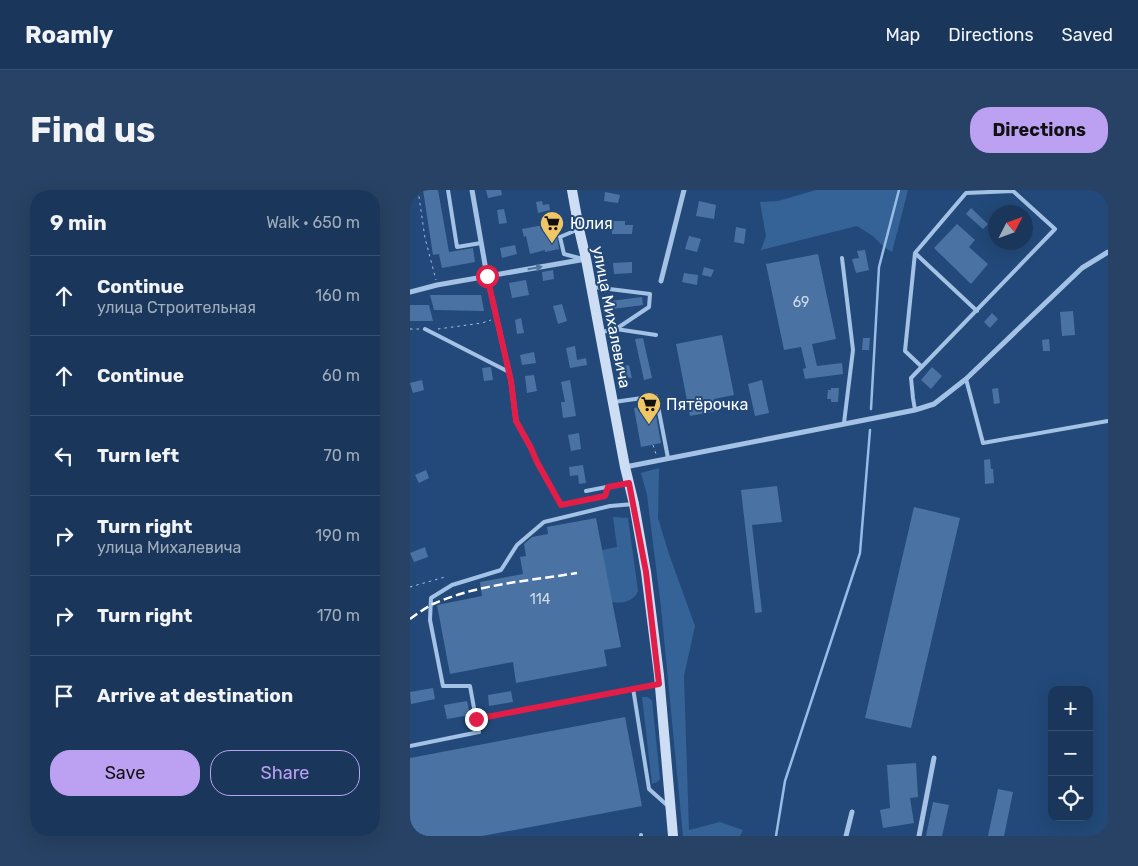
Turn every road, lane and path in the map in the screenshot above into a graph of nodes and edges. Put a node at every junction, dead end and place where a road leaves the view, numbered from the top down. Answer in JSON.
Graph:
{"nodes":[{"id":1,"x":418,"y":190,"type":"edge"},
{"id":2,"x":448,"y":190,"type":"edge"},
{"id":3,"x":472,"y":190,"type":"edge"},
{"id":4,"x":572,"y":190,"type":"edge"},
{"id":5,"x":684,"y":190,"type":"edge"},
{"id":6,"x":579,"y":229,"type":"junction"},
{"id":7,"x":481,"y":243,"type":"junction"},
{"id":8,"x":1108,"y":252,"type":"edge"},
{"id":9,"x":914,"y":253,"type":"junction"},
{"id":10,"x":842,"y":258,"type":"dead end"},
{"id":11,"x":586,"y":259,"type":"junction"},
{"id":12,"x":487,"y":276,"type":"junction"},
{"id":13,"x":661,"y":281,"type":"dead end"},
{"id":14,"x":437,"y":285,"type":"junction"},
{"id":15,"x":591,"y":287,"type":"junction"},
{"id":16,"x":410,"y":292,"type":"edge"},
{"id":17,"x":976,"y":311,"type":"junction"},
{"id":18,"x":497,"y":318,"type":"junction"},
{"id":19,"x":410,"y":329,"type":"edge"},
{"id":20,"x":425,"y":329,"type":"junction"},
{"id":21,"x":616,"y":329,"type":"junction"},
{"id":22,"x":600,"y":332,"type":"junction"},
{"id":23,"x":656,"y":335,"type":"dead end"},
{"id":24,"x":922,"y":367,"type":"junction"},
{"id":25,"x":509,"y":372,"type":"junction"},
{"id":26,"x":966,"y":379,"type":"junction"},
{"id":27,"x":613,"y":402,"type":"junction"},
{"id":28,"x":915,"y":410,"type":"junction"},
{"id":29,"x":1108,"y":421,"type":"edge"},
{"id":30,"x":844,"y":423,"type":"junction"},
{"id":31,"x":653,"y":445,"type":"dead end"},
{"id":32,"x":531,"y":448,"type":"joint"},
{"id":33,"x":656,"y":456,"type":"dead end"},
{"id":34,"x":668,"y":458,"type":"junction"},
{"id":35,"x":625,"y":467,"type":"junction"},
{"id":36,"x":629,"y":483,"type":"junction"},
{"id":37,"x":608,"y":487,"type":"junction"},
{"id":38,"x":586,"y":491,"type":"dead end"},
{"id":39,"x":634,"y":504,"type":"junction"},
{"id":40,"x":445,"y":577,"type":"dead end"},
{"id":41,"x":410,"y":587,"type":"edge"},
{"id":42,"x":659,"y":684,"type":"junction"},
{"id":43,"x":633,"y":688,"type":"junction"},
{"id":44,"x":476,"y":719,"type":"junction"},
{"id":45,"x":410,"y":746,"type":"edge"},
{"id":46,"x":934,"y":758,"type":"dead end"},
{"id":47,"x":670,"y":808,"type":"junction"},
{"id":48,"x":852,"y":812,"type":"dead end"},
{"id":49,"x":674,"y":836,"type":"edge"},
{"id":50,"x":846,"y":836,"type":"edge"},
{"id":51,"x":919,"y":836,"type":"edge"}],
"edges":[{"from":1,"to":14,"type":"path"},
{"from":2,"to":7,"type":"lane"},
{"from":3,"to":7,"type":"street"},
{"from":4,"to":6,"type":"street","name":"улица Михалевича"},
{"from":5,"to":13,"type":"street"},
{"from":6,"to":11,"type":"street","name":"улица Михалевича"},
{"from":6,"to":11,"type":"lane"},
{"from":7,"to":12,"type":"street"},
{"from":8,"to":26,"type":"street"},
{"from":9,"to":17,"type":"lane"},
{"from":9,"to":17,"type":"lane"},
{"from":9,"to":24,"type":"lane"},
{"from":10,"to":30,"type":"lane"},
{"from":12,"to":11,"type":"street","one_way":true},
{"from":11,"to":15,"type":"street","name":"улица Михалевича"},
{"from":12,"to":14,"type":"street"},
{"from":12,"to":18,"type":"street"},
{"from":14,"to":16,"type":"street"},
{"from":15,"to":21,"type":"lane"},
{"from":15,"to":22,"type":"street","name":"улица Михалевича"},
{"from":17,"to":24,"type":"lane"},
{"from":18,"to":20,"type":"path"},
{"from":18,"to":25,"type":"street"},
{"from":19,"to":20,"type":"path"},
{"from":20,"to":25,"type":"lane"},
{"from":21,"to":22,"type":"lane"},
{"from":21,"to":23,"type":"lane"},
{"from":22,"to":27,"type":"street","name":"улица Михалевича"},
{"from":24,"to":28,"type":"lane"},
{"from":25,"to":32,"type":"street"},
{"from":26,"to":28,"type":"street"},
{"from":26,"to":29,"type":"lane"},
{"from":27,"to":34,"type":"lane"},
{"from":27,"to":35,"type":"street","name":"улица Михалевича"},
{"from":28,"to":30,"type":"street"},
{"from":30,"to":34,"type":"street"},
{"from":31,"to":33,"type":"path"},
{"from":32,"to":37,"type":"path"},
{"from":34,"to":35,"type":"street"},
{"from":35,"to":36,"type":"street","name":"улица Михалевича"},
{"from":36,"to":37,"type":"lane"},
{"from":36,"to":39,"type":"street","name":"улица Михалевича"},
{"from":37,"to":38,"type":"lane"},
{"from":39,"to":42,"type":"street","name":"улица Михалевича"},
{"from":39,"to":44,"type":"lane"},
{"from":40,"to":41,"type":"path"},
{"from":42,"to":43,"type":"lane"},
{"from":42,"to":47,"type":"street","name":"улица Михалевича"},
{"from":43,"to":44,"type":"lane"},
{"from":43,"to":47,"type":"lane"},
{"from":44,"to":45,"type":"lane"},
{"from":46,"to":51,"type":"street"},
{"from":47,"to":49,"type":"street","name":"улица Михалевича"},
{"from":48,"to":50,"type":"street"}]}
